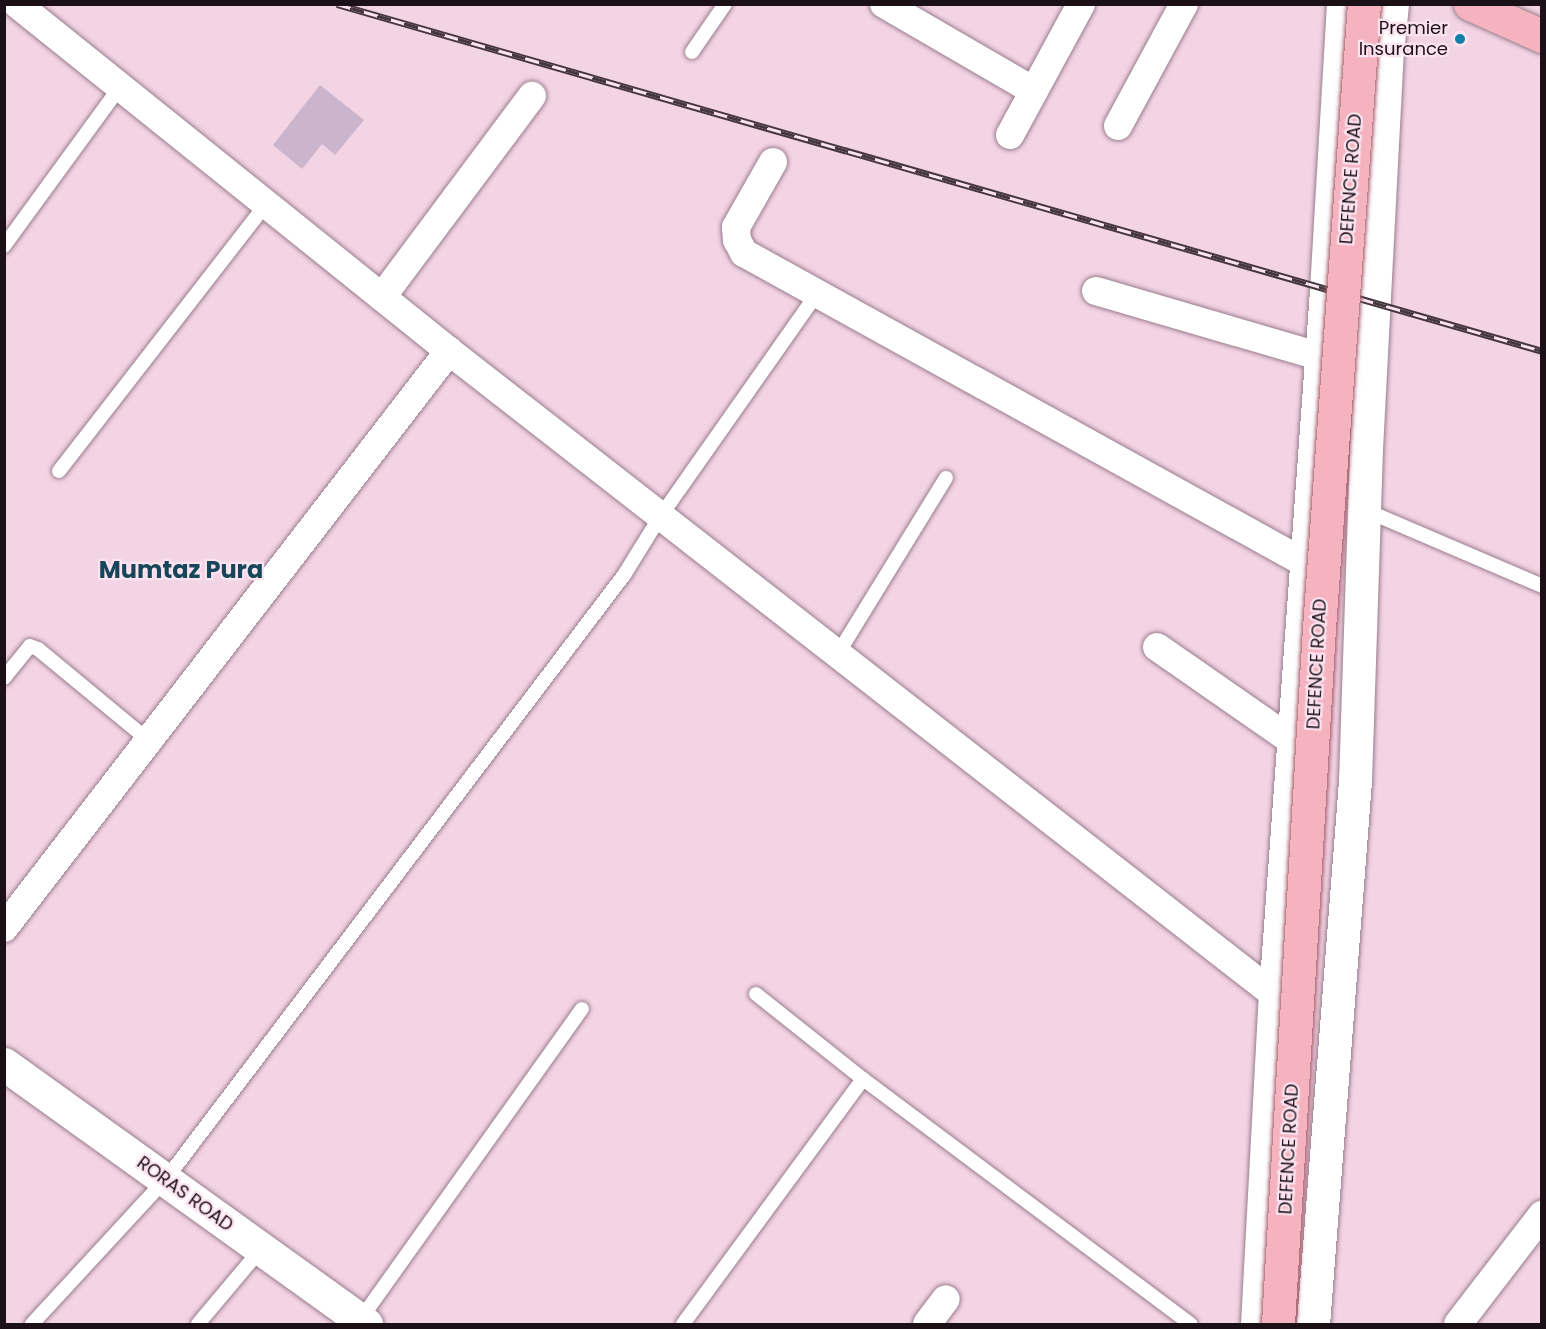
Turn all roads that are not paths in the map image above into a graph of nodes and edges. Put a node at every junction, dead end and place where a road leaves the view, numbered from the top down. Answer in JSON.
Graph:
{"nodes":[{"id":1,"x":9,"y":4,"type":"edge"},
{"id":2,"x":17,"y":4,"type":"edge"},
{"id":3,"x":725,"y":4,"type":"edge"},
{"id":4,"x":884,"y":4,"type":"edge"},
{"id":5,"x":1082,"y":4,"type":"edge"},
{"id":6,"x":1184,"y":4,"type":"edge"},
{"id":7,"x":1343,"y":4,"type":"edge"},
{"id":8,"x":1364,"y":4,"type":"edge"},
{"id":9,"x":1392,"y":4,"type":"edge"},
{"id":10,"x":1470,"y":4,"type":"edge"},
{"id":11,"x":4,"y":8,"type":"edge"},
{"id":12,"x":1542,"y":36,"type":"edge"},
{"id":13,"x":692,"y":52,"type":"dead end"},
{"id":14,"x":120,"y":87,"type":"junction"},
{"id":15,"x":1034,"y":91,"type":"junction"},
{"id":16,"x":532,"y":96,"type":"dead end"},
{"id":17,"x":1118,"y":126,"type":"dead end"},
{"id":18,"x":1010,"y":135,"type":"dead end"},
{"id":19,"x":774,"y":162,"type":"dead end"},
{"id":20,"x":266,"y":204,"type":"junction"},
{"id":21,"x":4,"y":246,"type":"edge"},
{"id":22,"x":1095,"y":291,"type":"dead end"},
{"id":23,"x":818,"y":292,"type":"junction"},
{"id":24,"x":382,"y":297,"type":"junction"},
{"id":25,"x":449,"y":351,"type":"junction"},
{"id":26,"x":1321,"y":357,"type":"junction"},
{"id":27,"x":59,"y":471,"type":"dead end"},
{"id":28,"x":946,"y":478,"type":"dead end"},
{"id":29,"x":1365,"y":510,"type":"junction"},
{"id":30,"x":660,"y":517,"type":"junction"},
{"id":31,"x":1305,"y":562,"type":"junction"},
{"id":32,"x":1542,"y":586,"type":"edge"},
{"id":33,"x":1157,"y":647,"type":"dead end"},
{"id":34,"x":837,"y":655,"type":"junction"},
{"id":35,"x":4,"y":678,"type":"edge"},
{"id":36,"x":148,"y":740,"type":"junction"},
{"id":37,"x":1292,"y":741,"type":"junction"},
{"id":38,"x":4,"y":928,"type":"edge"},
{"id":39,"x":756,"y":994,"type":"dead end"},
{"id":40,"x":1275,"y":995,"type":"junction"},
{"id":41,"x":582,"y":1009,"type":"dead end"},
{"id":42,"x":4,"y":1064,"type":"edge"},
{"id":43,"x":863,"y":1080,"type":"junction"},
{"id":44,"x":166,"y":1179,"type":"junction"},
{"id":45,"x":1542,"y":1215,"type":"edge"},
{"id":46,"x":261,"y":1250,"type":"junction"},
{"id":47,"x":946,"y":1299,"type":"dead end"},
{"id":48,"x":363,"y":1322,"type":"edge"},
{"id":49,"x":32,"y":1324,"type":"edge"},
{"id":50,"x":198,"y":1324,"type":"edge"},
{"id":51,"x":683,"y":1324,"type":"edge"},
{"id":52,"x":927,"y":1324,"type":"edge"},
{"id":53,"x":1190,"y":1324,"type":"edge"},
{"id":54,"x":1257,"y":1324,"type":"edge"},
{"id":55,"x":1278,"y":1324,"type":"edge"},
{"id":56,"x":1312,"y":1324,"type":"edge"},
{"id":57,"x":1458,"y":1324,"type":"edge"}],
"edges":[{"from":1,"to":11,"type":"lane"},
{"from":2,"to":14,"type":"street"},
{"from":3,"to":13,"type":"lane"},
{"from":4,"to":15,"type":"street"},
{"from":5,"to":15,"type":"street"},
{"from":6,"to":17,"type":"street"},
{"from":7,"to":26,"type":"street"},
{"from":8,"to":55,"type":"main road","name":"DEFENCE ROAD","bridge":true},
{"from":9,"to":29,"type":"street"},
{"from":10,"to":12,"type":"main road"},
{"from":14,"to":20,"type":"street"},
{"from":14,"to":21,"type":"lane"},
{"from":15,"to":18,"type":"street"},
{"from":16,"to":24,"type":"street"},
{"from":19,"to":23,"type":"street"},
{"from":20,"to":24,"type":"street"},
{"from":20,"to":27,"type":"lane"},
{"from":22,"to":26,"type":"street"},
{"from":23,"to":30,"type":"lane"},
{"from":23,"to":31,"type":"street"},
{"from":24,"to":25,"type":"street"},
{"from":25,"to":30,"type":"street"},
{"from":25,"to":36,"type":"street"},
{"from":26,"to":31,"type":"street"},
{"from":28,"to":34,"type":"lane"},
{"from":29,"to":32,"type":"lane"},
{"from":29,"to":56,"type":"street"},
{"from":30,"to":34,"type":"street"},
{"from":30,"to":44,"type":"lane"},
{"from":31,"to":37,"type":"street"},
{"from":33,"to":37,"type":"street"},
{"from":34,"to":40,"type":"street"},
{"from":35,"to":36,"type":"lane"},
{"from":36,"to":38,"type":"street"},
{"from":37,"to":40,"type":"street"},
{"from":39,"to":43,"type":"lane"},
{"from":40,"to":54,"type":"street"},
{"from":41,"to":48,"type":"lane"},
{"from":42,"to":44,"type":"street","name":"RORAS ROAD"},
{"from":43,"to":51,"type":"lane"},
{"from":43,"to":53,"type":"lane"},
{"from":44,"to":46,"type":"street","name":"RORAS ROAD"},
{"from":44,"to":49,"type":"lane"},
{"from":45,"to":57,"type":"street"},
{"from":46,"to":48,"type":"street","name":"RORAS ROAD"},
{"from":46,"to":50,"type":"lane"},
{"from":47,"to":52,"type":"street"}]}
